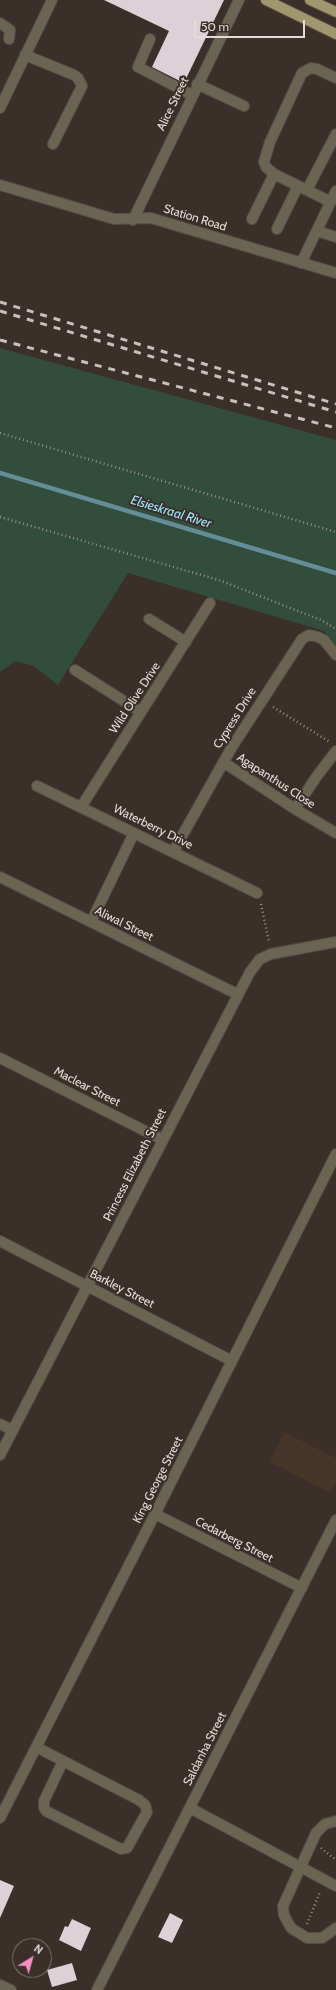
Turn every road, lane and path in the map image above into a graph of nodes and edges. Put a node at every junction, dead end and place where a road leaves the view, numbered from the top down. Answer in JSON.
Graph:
{"nodes":[{"id":1,"x":52,"y":0,"type":"edge"},
{"id":2,"x":238,"y":0,"type":"edge"},
{"id":3,"x":266,"y":0,"type":"edge"},
{"id":4,"x":310,"y":0,"type":"edge"},
{"id":5,"x":336,"y":12,"type":"edge"},
{"id":6,"x":0,"y":22,"type":"edge"},
{"id":7,"x":336,"y":34,"type":"edge"},
{"id":8,"x":9,"y":39,"type":"dead end"},
{"id":9,"x":150,"y":39,"type":"dead end"},
{"id":10,"x":26,"y":55,"type":"junction"},
{"id":11,"x":336,"y":78,"type":"edge"},
{"id":12,"x":197,"y":84,"type":"junction"},
{"id":13,"x":192,"y":95,"type":"junction"},
{"id":14,"x":1,"y":104,"type":"edge"},
{"id":15,"x":244,"y":106,"type":"dead end"},
{"id":16,"x":336,"y":134,"type":"edge"},
{"id":17,"x":53,"y":144,"type":"dead end"},
{"id":18,"x":274,"y":174,"type":"junction"},
{"id":19,"x":0,"y":185,"type":"edge"},
{"id":20,"x":302,"y":188,"type":"junction"},
{"id":21,"x":336,"y":191,"type":"edge"},
{"id":22,"x":330,"y":202,"type":"junction"},
{"id":23,"x":252,"y":219,"type":"dead end"},
{"id":24,"x":133,"y":220,"type":"junction"},
{"id":25,"x":277,"y":229,"type":"dead end"},
{"id":26,"x":317,"y":231,"type":"junction"},
{"id":27,"x":336,"y":238,"type":"edge"},
{"id":28,"x":301,"y":263,"type":"junction"},
{"id":29,"x":336,"y":273,"type":"edge"},
{"id":30,"x":0,"y":433,"type":"edge"},
{"id":31,"x":0,"y":517,"type":"edge"},
{"id":32,"x":336,"y":532,"type":"edge"},
{"id":33,"x":210,"y":603,"type":"dead end"},
{"id":34,"x":149,"y":619,"type":"dead end"},
{"id":35,"x":336,"y":629,"type":"edge"},
{"id":36,"x":186,"y":642,"type":"junction"},
{"id":37,"x":336,"y":655,"type":"edge"},
{"id":38,"x":75,"y":670,"type":"dead end"},
{"id":39,"x":262,"y":700,"type":"junction"},
{"id":40,"x":141,"y":712,"type":"junction"},
{"id":41,"x":336,"y":746,"type":"edge"},
{"id":42,"x":336,"y":751,"type":"edge"},
{"id":43,"x":224,"y":762,"type":"junction"},
{"id":44,"x":37,"y":786,"type":"dead end"},
{"id":45,"x":80,"y":806,"type":"junction"},
{"id":46,"x":295,"y":809,"type":"junction"},
{"id":47,"x":134,"y":832,"type":"junction"},
{"id":48,"x":336,"y":833,"type":"edge"},
{"id":49,"x":173,"y":852,"type":"junction"},
{"id":50,"x":0,"y":877,"type":"edge"},
{"id":51,"x":257,"y":892,"type":"joint"},
{"id":52,"x":91,"y":922,"type":"junction"},
{"id":53,"x":336,"y":942,"type":"edge"},
{"id":54,"x":271,"y":954,"type":"junction"},
{"id":55,"x":237,"y":994,"type":"junction"},
{"id":56,"x":0,"y":1058,"type":"edge"},
{"id":57,"x":163,"y":1140,"type":"junction"},
{"id":58,"x":336,"y":1154,"type":"edge"},
{"id":59,"x":0,"y":1241,"type":"edge"},
{"id":60,"x":88,"y":1286,"type":"junction"},
{"id":61,"x":232,"y":1360,"type":"junction"},
{"id":62,"x":0,"y":1424,"type":"edge"},
{"id":63,"x":12,"y":1430,"type":"junction"},
{"id":64,"x":0,"y":1455,"type":"edge"},
{"id":65,"x":155,"y":1514,"type":"junction"},
{"id":66,"x":336,"y":1520,"type":"edge"},
{"id":67,"x":302,"y":1588,"type":"junction"},
{"id":68,"x":36,"y":1747,"type":"junction"},
{"id":69,"x":63,"y":1761,"type":"junction"},
{"id":70,"x":190,"y":1808,"type":"junction"},
{"id":71,"x":0,"y":1818,"type":"edge"},
{"id":72,"x":336,"y":1821,"type":"edge"},
{"id":73,"x":311,"y":1840,"type":"junction"},
{"id":74,"x":336,"y":1860,"type":"edge"},
{"id":75,"x":300,"y":1867,"type":"junction"},
{"id":76,"x":325,"y":1880,"type":"junction"},
{"id":77,"x":336,"y":1886,"type":"edge"},
{"id":78,"x":336,"y":1928,"type":"edge"},
{"id":79,"x":302,"y":1936,"type":"junction"},
{"id":80,"x":0,"y":1985,"type":"edge"},
{"id":81,"x":11,"y":1990,"type":"edge"},
{"id":82,"x":97,"y":1990,"type":"edge"}],
"edges":[{"from":1,"to":10,"type":"street"},
{"from":2,"to":12,"type":"street","name":"Alice Street"},
{"from":3,"to":7,"type":"main road"},
{"from":4,"to":5,"type":"main road"},
{"from":6,"to":8,"type":"street"},
{"from":9,"to":13,"type":"street"},
{"from":10,"to":14,"type":"street"},
{"from":10,"to":17,"type":"street"},
{"from":11,"to":18,"type":"street"},
{"from":12,"to":13,"type":"street","name":"Alice Street"},
{"from":12,"to":15,"type":"street"},
{"from":13,"to":24,"type":"street","name":"Alice Street"},
{"from":16,"to":20,"type":"street"},
{"from":18,"to":20,"type":"street"},
{"from":18,"to":23,"type":"street"},
{"from":19,"to":24,"type":"street","name":"Station Road"},
{"from":20,"to":22,"type":"street"},
{"from":20,"to":25,"type":"street"},
{"from":21,"to":22,"type":"street"},
{"from":22,"to":26,"type":"street"},
{"from":24,"to":28,"type":"street","name":"Station Road"},
{"from":26,"to":27,"type":"street"},
{"from":26,"to":28,"type":"street"},
{"from":28,"to":29,"type":"street","name":"Station Road"},
{"from":30,"to":32,"type":"path"},
{"from":31,"to":35,"type":"path"},
{"from":33,"to":36,"type":"street","name":"Wild Olive Drive"},
{"from":34,"to":36,"type":"street"},
{"from":36,"to":40,"type":"street","name":"Wild Olive Drive"},
{"from":37,"to":39,"type":"street","name":"Cypress Drive"},
{"from":38,"to":40,"type":"street"},
{"from":39,"to":41,"type":"path"},
{"from":39,"to":43,"type":"street","name":"Cypress Drive"},
{"from":40,"to":45,"type":"street","name":"Wild Olive Drive"},
{"from":42,"to":46,"type":"street"},
{"from":43,"to":46,"type":"street","name":"Agapanthus Close"},
{"from":43,"to":49,"type":"street","name":"Cypress Drive"},
{"from":44,"to":45,"type":"street","name":"Waterberry Drive"},
{"from":45,"to":47,"type":"street","name":"Waterberry Drive"},
{"from":46,"to":48,"type":"street","name":"Agapanthus Close"},
{"from":47,"to":49,"type":"street","name":"Waterberry Drive"},
{"from":47,"to":52,"type":"street"},
{"from":49,"to":51,"type":"street","name":"Waterberry Drive"},
{"from":50,"to":52,"type":"street","name":"Aliwal Street"},
{"from":51,"to":54,"type":"path"},
{"from":52,"to":55,"type":"street","name":"Aliwal Street"},
{"from":53,"to":54,"type":"street","name":"Princess Elizabeth Street"},
{"from":54,"to":55,"type":"street","name":"Princess Elizabeth Street"},
{"from":55,"to":57,"type":"street","name":"Princess Elizabeth Street"},
{"from":56,"to":57,"type":"street","name":"Maclear Street"},
{"from":57,"to":60,"type":"street","name":"Princess Elizabeth Street"},
{"from":58,"to":61,"type":"street","name":"King George Street"},
{"from":59,"to":60,"type":"street","name":"Barkley Street"},
{"from":60,"to":61,"type":"street","name":"Barkley Street"},
{"from":60,"to":63,"type":"street","name":"Princess Elizabeth Street"},
{"from":61,"to":65,"type":"street","name":"King George Street"},
{"from":62,"to":63,"type":"street"},
{"from":63,"to":64,"type":"street","name":"Princess Elizabeth Street"},
{"from":65,"to":67,"type":"street","name":"Cedarberg Street"},
{"from":65,"to":68,"type":"street","name":"King George Street"},
{"from":66,"to":67,"type":"street","name":"Saldanha Street"},
{"from":67,"to":70,"type":"street","name":"Saldanha Street"},
{"from":68,"to":69,"type":"street"},
{"from":68,"to":71,"type":"street","name":"King George Street"},
{"from":69,"to":69,"type":"street"},
{"from":70,"to":75,"type":"street"},
{"from":70,"to":82,"type":"street","name":"Saldanha Street"},
{"from":72,"to":73,"type":"street"},
{"from":73,"to":74,"type":"path"},
{"from":73,"to":75,"type":"street"},
{"from":75,"to":76,"type":"street"},
{"from":75,"to":79,"type":"street"},
{"from":76,"to":77,"type":"street"},
{"from":76,"to":79,"type":"path"},
{"from":78,"to":79,"type":"street"},
{"from":80,"to":81,"type":"street"}]}
